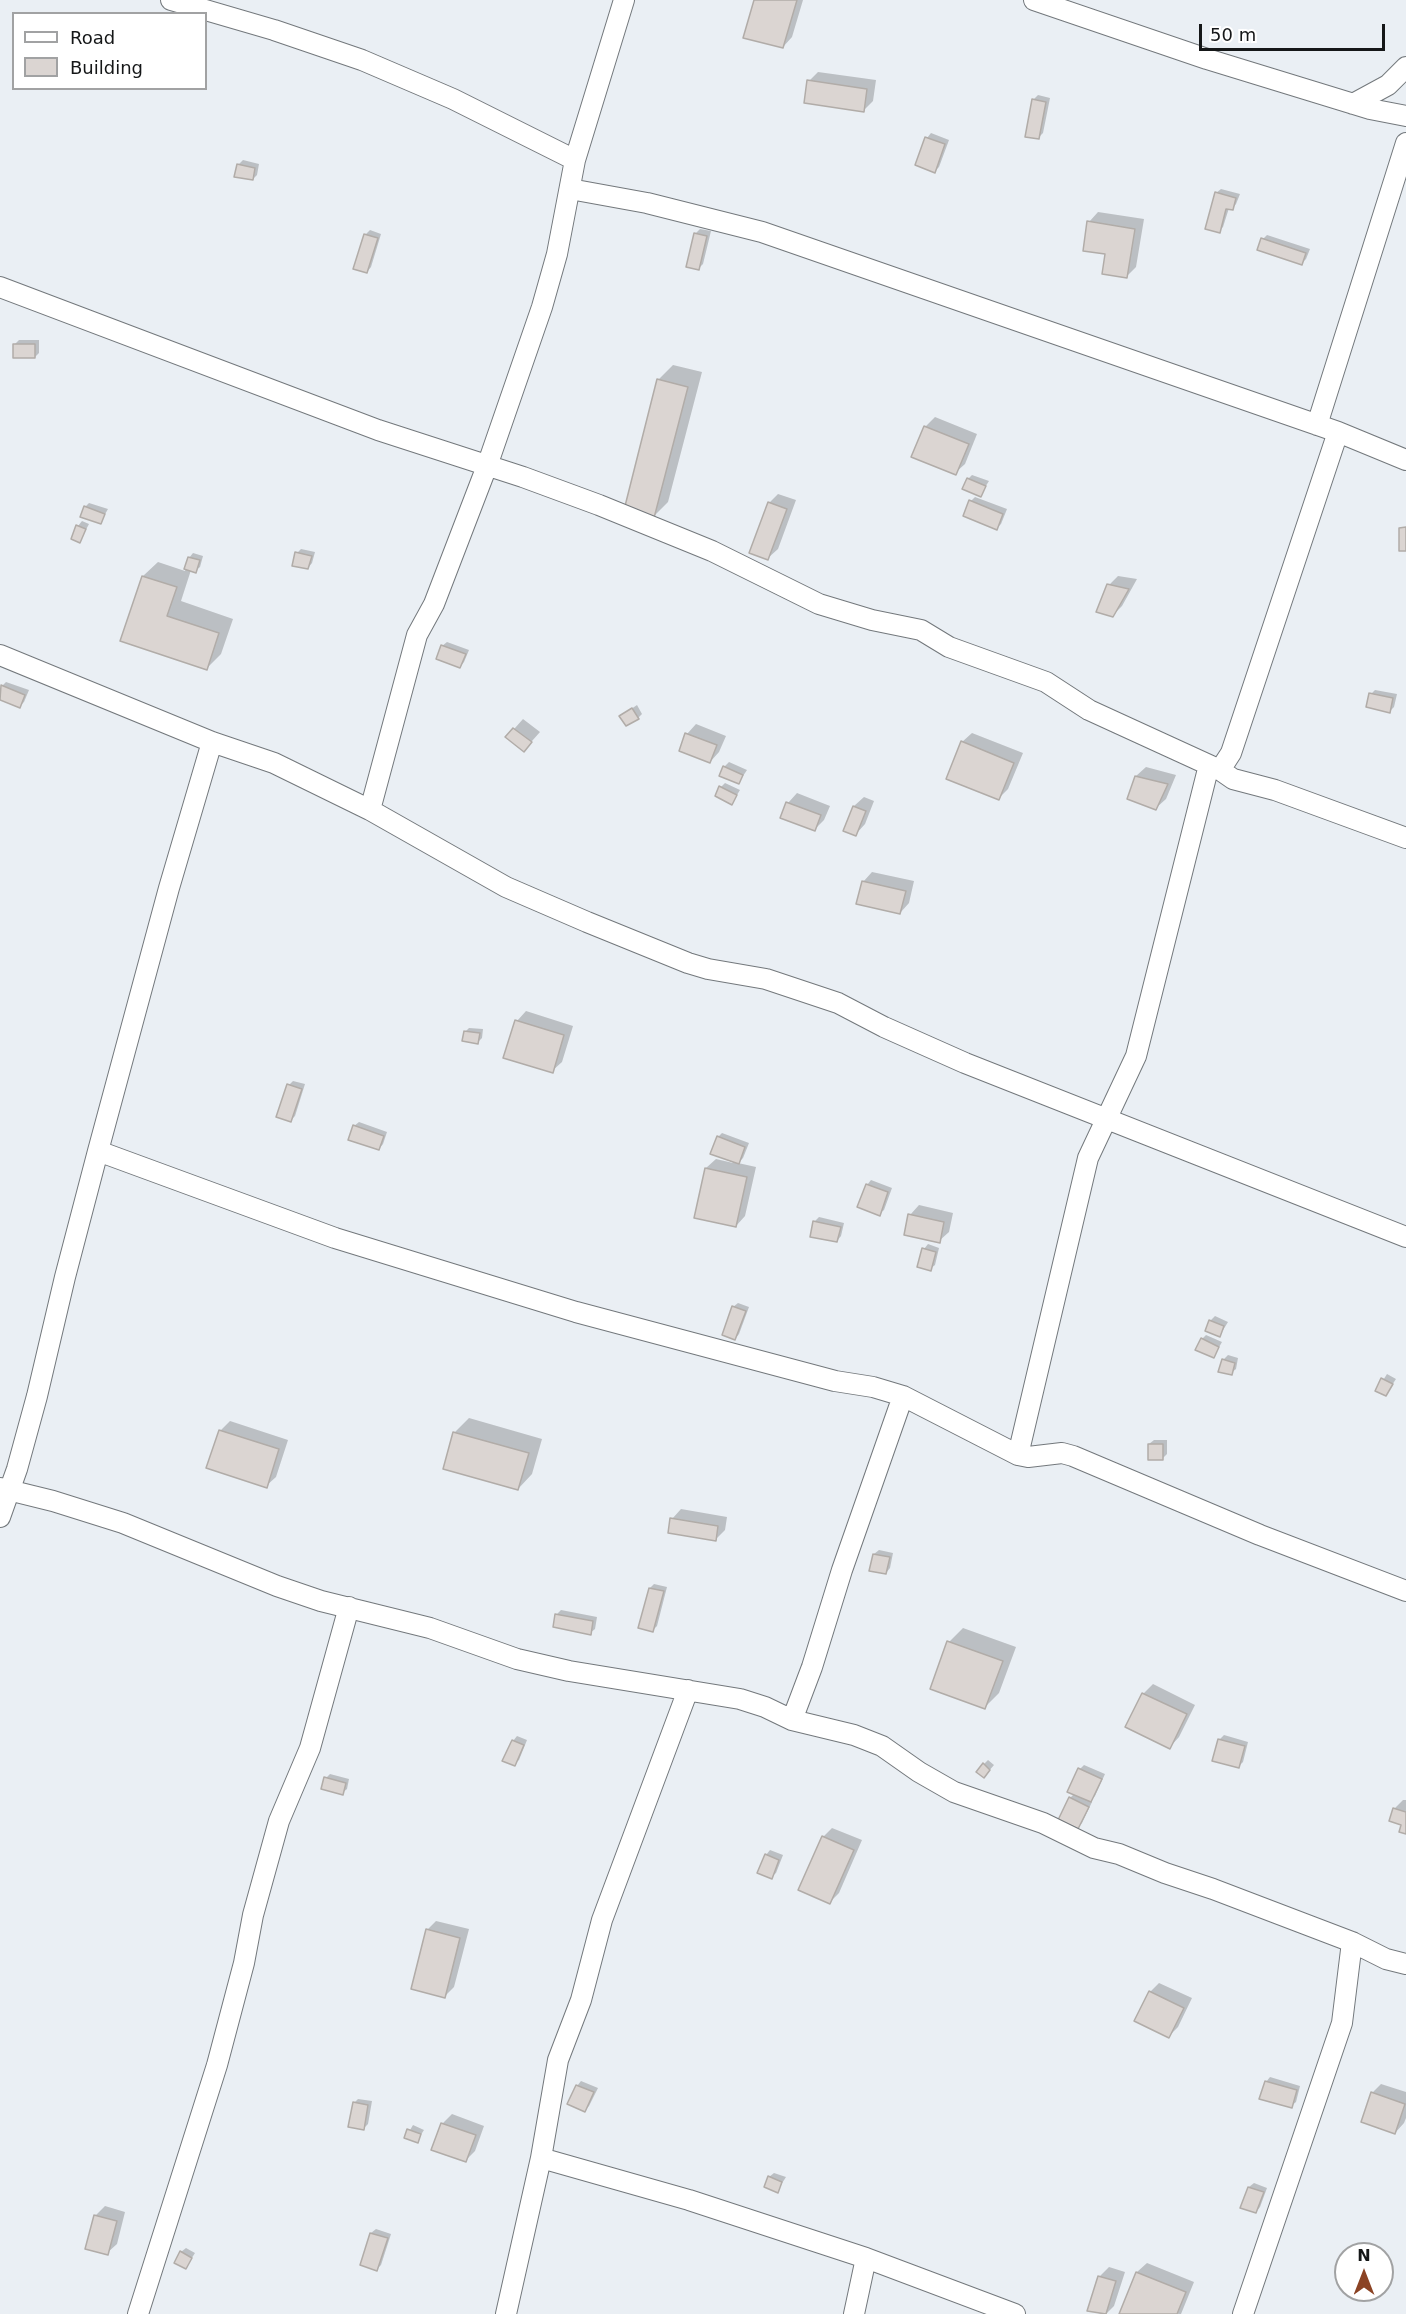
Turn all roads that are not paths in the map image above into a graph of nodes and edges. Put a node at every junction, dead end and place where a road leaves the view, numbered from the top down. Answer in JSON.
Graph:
{"nodes":[{"id":1,"x":171,"y":0,"type":"edge"},
{"id":2,"x":624,"y":0,"type":"edge"},
{"id":3,"x":1034,"y":0,"type":"edge"},
{"id":4,"x":1406,"y":67,"type":"edge"},
{"id":5,"x":1353,"y":104,"type":"junction"},
{"id":6,"x":1406,"y":116,"type":"edge"},
{"id":7,"x":1406,"y":143,"type":"edge"},
{"id":8,"x":575,"y":160,"type":"junction"},
{"id":9,"x":570,"y":189,"type":"junction"},
{"id":10,"x":0,"y":287,"type":"edge"},
{"id":11,"x":1317,"y":425,"type":"junction"},
{"id":12,"x":1338,"y":432,"type":"junction"},
{"id":13,"x":1406,"y":460,"type":"edge"},
{"id":14,"x":488,"y":466,"type":"junction"},
{"id":15,"x":0,"y":655,"type":"edge"},
{"id":16,"x":212,"y":742,"type":"junction"},
{"id":17,"x":1214,"y":768,"type":"junction"},
{"id":18,"x":370,"y":810,"type":"junction"},
{"id":19,"x":1406,"y":838,"type":"edge"},
{"id":20,"x":1107,"y":1119,"type":"junction"},
{"id":21,"x":98,"y":1151,"type":"junction"},
{"id":22,"x":1406,"y":1237,"type":"edge"},
{"id":23,"x":903,"y":1396,"type":"junction"},
{"id":24,"x":1018,"y":1455,"type":"junction"},
{"id":25,"x":4,"y":1490,"type":"edge"},
{"id":26,"x":0,"y":1517,"type":"edge"},
{"id":27,"x":1406,"y":1591,"type":"edge"},
{"id":28,"x":349,"y":1607,"type":"junction"},
{"id":29,"x":688,"y":1690,"type":"junction"},
{"id":30,"x":792,"y":1720,"type":"junction"},
{"id":31,"x":1352,"y":1942,"type":"junction"},
{"id":32,"x":1406,"y":1964,"type":"edge"},
{"id":33,"x":540,"y":2158,"type":"junction"},
{"id":34,"x":866,"y":2258,"type":"junction"},
{"id":35,"x":138,"y":2314,"type":"edge"},
{"id":36,"x":506,"y":2314,"type":"edge"},
{"id":37,"x":854,"y":2314,"type":"edge"},
{"id":38,"x":1016,"y":2314,"type":"edge"},
{"id":39,"x":1243,"y":2314,"type":"edge"}],
"edges":[{"from":1,"to":8,"type":"street"},
{"from":2,"to":8,"type":"street"},
{"from":3,"to":5,"type":"street"},
{"from":4,"to":5,"type":"street"},
{"from":5,"to":6,"type":"street"},
{"from":7,"to":11,"type":"street"},
{"from":8,"to":9,"type":"street"},
{"from":9,"to":11,"type":"street"},
{"from":9,"to":14,"type":"street"},
{"from":10,"to":14,"type":"street"},
{"from":11,"to":12,"type":"street"},
{"from":12,"to":13,"type":"street"},
{"from":12,"to":17,"type":"street"},
{"from":14,"to":17,"type":"street"},
{"from":14,"to":18,"type":"street"},
{"from":15,"to":16,"type":"street"},
{"from":16,"to":18,"type":"street"},
{"from":16,"to":21,"type":"street"},
{"from":17,"to":19,"type":"street"},
{"from":17,"to":20,"type":"street"},
{"from":18,"to":20,"type":"street"},
{"from":20,"to":22,"type":"street"},
{"from":20,"to":24,"type":"street"},
{"from":21,"to":23,"type":"street"},
{"from":21,"to":25,"type":"street"},
{"from":23,"to":24,"type":"street"},
{"from":23,"to":30,"type":"street"},
{"from":24,"to":27,"type":"street"},
{"from":25,"to":26,"type":"street"},
{"from":25,"to":28,"type":"street"},
{"from":28,"to":29,"type":"street"},
{"from":28,"to":35,"type":"street"},
{"from":29,"to":30,"type":"street"},
{"from":29,"to":33,"type":"street"},
{"from":30,"to":31,"type":"street"},
{"from":31,"to":32,"type":"street"},
{"from":31,"to":39,"type":"street"},
{"from":33,"to":34,"type":"street"},
{"from":33,"to":36,"type":"street"},
{"from":34,"to":37,"type":"street"},
{"from":34,"to":38,"type":"street"}]}
